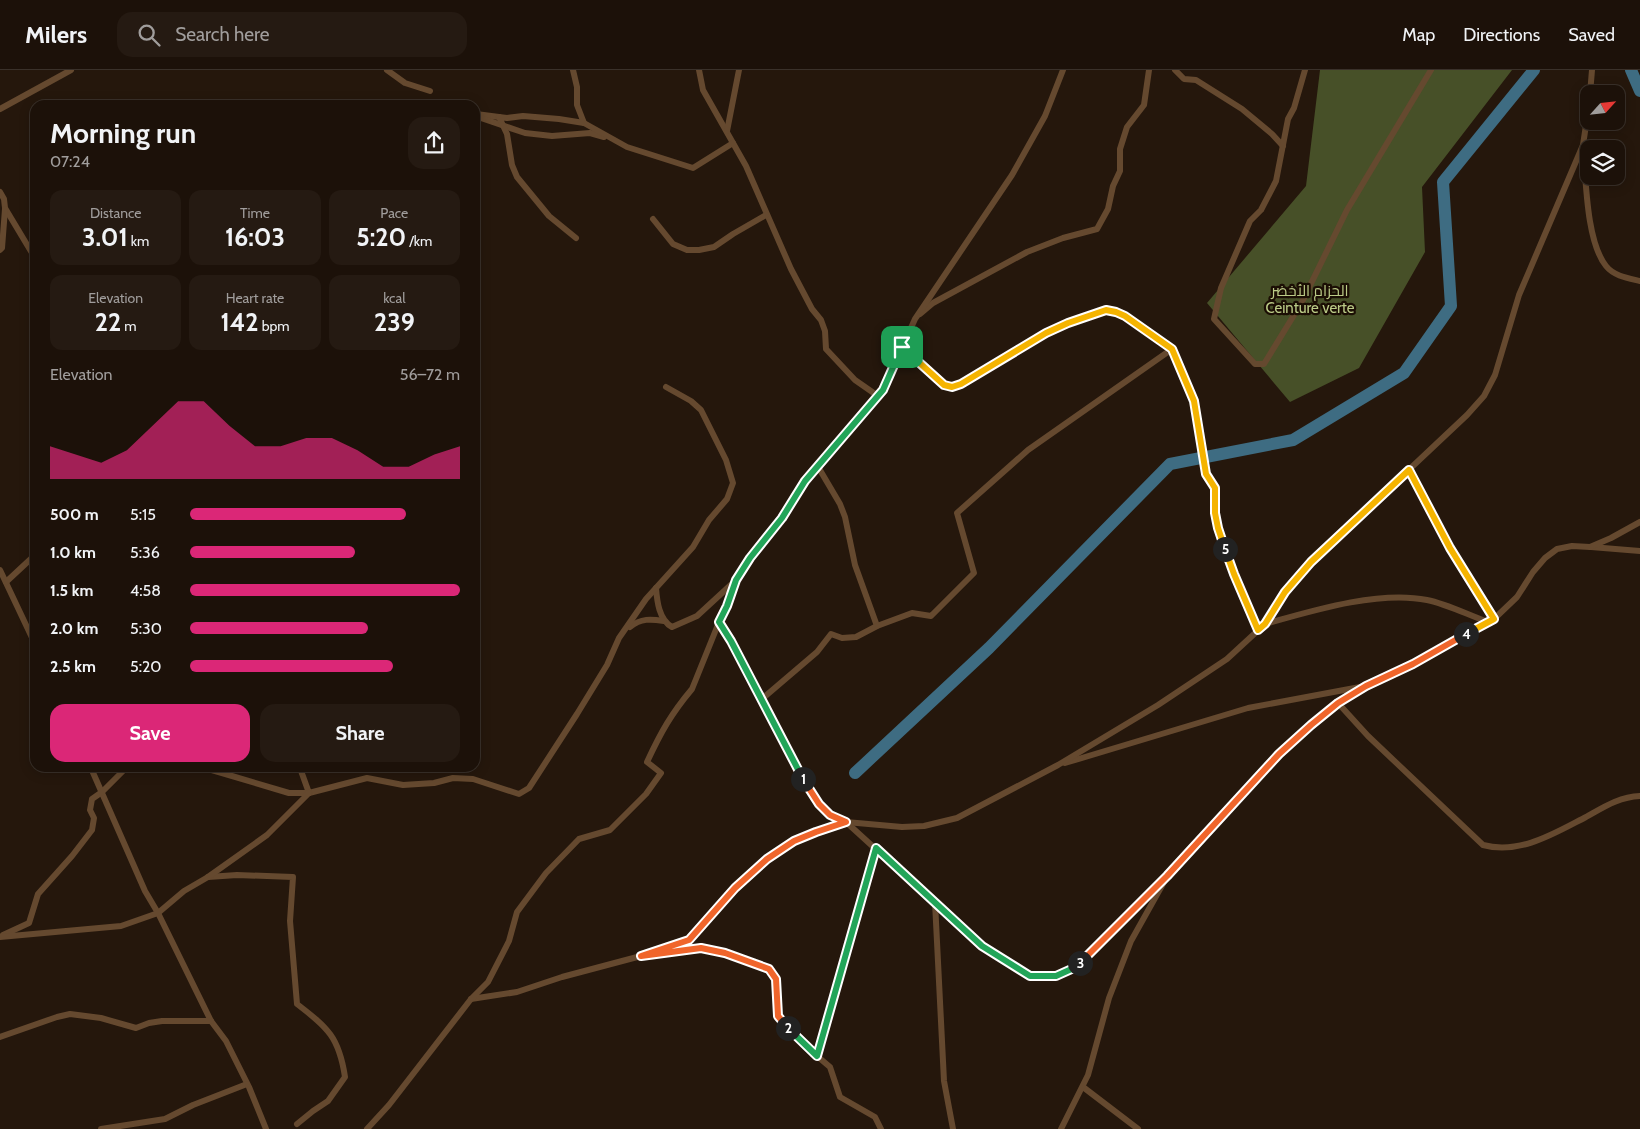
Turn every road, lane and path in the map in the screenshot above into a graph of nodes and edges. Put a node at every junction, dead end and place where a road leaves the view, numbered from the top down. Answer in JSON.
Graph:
{"nodes":[{"id":1,"x":71,"y":70,"type":"edge"},
{"id":2,"x":387,"y":70,"type":"edge"},
{"id":3,"x":573,"y":70,"type":"edge"},
{"id":4,"x":699,"y":70,"type":"edge"},
{"id":5,"x":739,"y":70,"type":"edge"},
{"id":6,"x":1062,"y":70,"type":"edge"},
{"id":7,"x":1149,"y":70,"type":"edge"},
{"id":8,"x":1175,"y":70,"type":"edge"},
{"id":9,"x":1305,"y":70,"type":"edge"},
{"id":10,"x":1431,"y":70,"type":"edge"},
{"id":11,"x":1592,"y":70,"type":"edge"},
{"id":12,"x":1591,"y":85,"type":"edge"},
{"id":13,"x":430,"y":91,"type":"dead end"},
{"id":14,"x":0,"y":110,"type":"edge"},
{"id":15,"x":480,"y":115,"type":"edge"},
{"id":16,"x":480,"y":117,"type":"edge"},
{"id":17,"x":499,"y":117,"type":"junction"},
{"id":18,"x":584,"y":123,"type":"junction"},
{"id":19,"x":503,"y":125,"type":"junction"},
{"id":20,"x":727,"y":131,"type":"junction"},
{"id":21,"x":611,"y":138,"type":"junction"},
{"id":22,"x":733,"y":142,"type":"junction"},
{"id":23,"x":1283,"y":146,"type":"junction"},
{"id":24,"x":1580,"y":152,"type":"edge"},
{"id":25,"x":1587,"y":185,"type":"edge"},
{"id":26,"x":0,"y":192,"type":"edge"},
{"id":27,"x":5,"y":208,"type":"junction"},
{"id":28,"x":766,"y":215,"type":"junction"},
{"id":29,"x":653,"y":219,"type":"dead end"},
{"id":30,"x":576,"y":238,"type":"dead end"},
{"id":31,"x":0,"y":250,"type":"edge"},
{"id":32,"x":30,"y":250,"type":"edge"},
{"id":33,"x":1640,"y":281,"type":"edge"},
{"id":34,"x":915,"y":319,"type":"junction"},
{"id":35,"x":902,"y":347,"type":"junction"},
{"id":36,"x":1172,"y":349,"type":"junction"},
{"id":37,"x":666,"y":387,"type":"dead end"},
{"id":38,"x":878,"y":396,"type":"junction"},
{"id":39,"x":818,"y":465,"type":"junction"},
{"id":40,"x":1409,"y":470,"type":"junction"},
{"id":41,"x":1640,"y":522,"type":"edge"},
{"id":42,"x":1590,"y":547,"type":"junction"},
{"id":43,"x":1640,"y":551,"type":"edge"},
{"id":44,"x":30,"y":560,"type":"edge"},
{"id":45,"x":0,"y":570,"type":"edge"},
{"id":46,"x":736,"y":580,"type":"junction"},
{"id":47,"x":6,"y":582,"type":"junction"},
{"id":48,"x":656,"y":588,"type":"junction"},
{"id":49,"x":664,"y":621,"type":"junction"},
{"id":50,"x":1491,"y":621,"type":"junction"},
{"id":51,"x":719,"y":622,"type":"junction"},
{"id":52,"x":1265,"y":624,"type":"junction"},
{"id":53,"x":877,"y":626,"type":"junction"},
{"id":54,"x":1258,"y":630,"type":"junction"},
{"id":55,"x":30,"y":633,"type":"edge"},
{"id":56,"x":619,"y":638,"type":"junction"},
{"id":57,"x":1366,"y":686,"type":"junction"},
{"id":58,"x":762,"y":699,"type":"junction"},
{"id":59,"x":1338,"y":703,"type":"junction"},
{"id":60,"x":1058,"y":765,"type":"junction"},
{"id":61,"x":93,"y":772,"type":"edge"},
{"id":62,"x":122,"y":772,"type":"edge"},
{"id":63,"x":218,"y":772,"type":"edge"},
{"id":64,"x":301,"y":772,"type":"edge"},
{"id":65,"x":102,"y":792,"type":"junction"},
{"id":66,"x":309,"y":793,"type":"junction"},
{"id":67,"x":1640,"y":796,"type":"edge"},
{"id":68,"x":846,"y":822,"type":"junction"},
{"id":69,"x":876,"y":848,"type":"junction"},
{"id":70,"x":1167,"y":876,"type":"junction"},
{"id":71,"x":208,"y":877,"type":"junction"},
{"id":72,"x":935,"y":902,"type":"junction"},
{"id":73,"x":158,"y":913,"type":"junction"},
{"id":74,"x":0,"y":936,"type":"edge"},
{"id":75,"x":641,"y":956,"type":"junction"},
{"id":76,"x":471,"y":999,"type":"junction"},
{"id":77,"x":211,"y":1021,"type":"junction"},
{"id":78,"x":0,"y":1037,"type":"edge"},
{"id":79,"x":817,"y":1056,"type":"junction"},
{"id":80,"x":247,"y":1084,"type":"junction"},
{"id":81,"x":1083,"y":1087,"type":"junction"},
{"id":82,"x":297,"y":1124,"type":"dead end"},
{"id":83,"x":138,"y":1126,"type":"edge"},
{"id":84,"x":101,"y":1129,"type":"edge"},
{"id":85,"x":266,"y":1129,"type":"edge"},
{"id":86,"x":367,"y":1129,"type":"edge"},
{"id":87,"x":881,"y":1129,"type":"edge"},
{"id":88,"x":953,"y":1129,"type":"edge"},
{"id":89,"x":1061,"y":1129,"type":"edge"},
{"id":90,"x":1138,"y":1129,"type":"edge"}],
"edges":[{"from":1,"to":14,"type":"street"},
{"from":2,"to":13,"type":"street"},
{"from":3,"to":18,"type":"street"},
{"from":4,"to":20,"type":"street"},
{"from":5,"to":20,"type":"street"},
{"from":6,"to":34,"type":"street"},
{"from":7,"to":34,"type":"street"},
{"from":8,"to":23,"type":"street"},
{"from":9,"to":23,"type":"street"},
{"from":10,"to":23,"type":"street"},
{"from":11,"to":12,"type":"street"},
{"from":15,"to":17,"type":"street"},
{"from":16,"to":19,"type":"street"},
{"from":17,"to":18,"type":"street"},
{"from":17,"to":19,"type":"street"},
{"from":18,"to":21,"type":"street"},
{"from":19,"to":21,"type":"street"},
{"from":19,"to":30,"type":"street"},
{"from":20,"to":22,"type":"street"},
{"from":21,"to":22,"type":"street"},
{"from":22,"to":28,"type":"street"},
{"from":24,"to":40,"type":"street"},
{"from":25,"to":33,"type":"street"},
{"from":26,"to":27,"type":"street"},
{"from":27,"to":31,"type":"street"},
{"from":27,"to":32,"type":"street"},
{"from":28,"to":29,"type":"street"},
{"from":28,"to":38,"type":"street"},
{"from":34,"to":35,"type":"street"},
{"from":35,"to":36,"type":"street"},
{"from":35,"to":38,"type":"street"},
{"from":36,"to":53,"type":"street"},
{"from":36,"to":54,"type":"street"},
{"from":37,"to":48,"type":"street"},
{"from":38,"to":39,"type":"street"},
{"from":39,"to":46,"type":"street"},
{"from":39,"to":53,"type":"street"},
{"from":40,"to":50,"type":"street"},
{"from":40,"to":52,"type":"street"},
{"from":41,"to":42,"type":"street"},
{"from":42,"to":43,"type":"street"},
{"from":42,"to":50,"type":"street"},
{"from":44,"to":47,"type":"street"},
{"from":45,"to":47,"type":"street"},
{"from":46,"to":49,"type":"street"},
{"from":46,"to":51,"type":"street"},
{"from":47,"to":55,"type":"street"},
{"from":48,"to":49,"type":"street"},
{"from":48,"to":56,"type":"street"},
{"from":49,"to":56,"type":"street"},
{"from":50,"to":52,"type":"street"},
{"from":50,"to":57,"type":"street"},
{"from":51,"to":58,"type":"street"},
{"from":51,"to":76,"type":"street"},
{"from":52,"to":54,"type":"street"},
{"from":53,"to":58,"type":"street"},
{"from":54,"to":60,"type":"street"},
{"from":56,"to":66,"type":"street"},
{"from":57,"to":59,"type":"street"},
{"from":57,"to":60,"type":"street"},
{"from":58,"to":68,"type":"street"},
{"from":59,"to":67,"type":"street"},
{"from":59,"to":70,"type":"street"},
{"from":60,"to":68,"type":"street"},
{"from":61,"to":65,"type":"street"},
{"from":62,"to":65,"type":"street"},
{"from":63,"to":66,"type":"street"},
{"from":64,"to":66,"type":"street"},
{"from":65,"to":73,"type":"street"},
{"from":65,"to":74,"type":"street"},
{"from":66,"to":71,"type":"street"},
{"from":68,"to":69,"type":"street"},
{"from":68,"to":75,"type":"street"},
{"from":69,"to":72,"type":"street"},
{"from":69,"to":79,"type":"street"},
{"from":70,"to":72,"type":"street"},
{"from":70,"to":81,"type":"street"},
{"from":71,"to":73,"type":"street"},
{"from":71,"to":82,"type":"street"},
{"from":72,"to":88,"type":"street"},
{"from":73,"to":74,"type":"street"},
{"from":73,"to":77,"type":"street"},
{"from":75,"to":76,"type":"street"},
{"from":75,"to":79,"type":"street"},
{"from":76,"to":86,"type":"street"},
{"from":77,"to":78,"type":"street"},
{"from":77,"to":80,"type":"street"},
{"from":79,"to":87,"type":"street"},
{"from":80,"to":83,"type":"street"},
{"from":80,"to":85,"type":"street"},
{"from":81,"to":89,"type":"street"},
{"from":81,"to":90,"type":"street"},
{"from":83,"to":84,"type":"street"}]}
